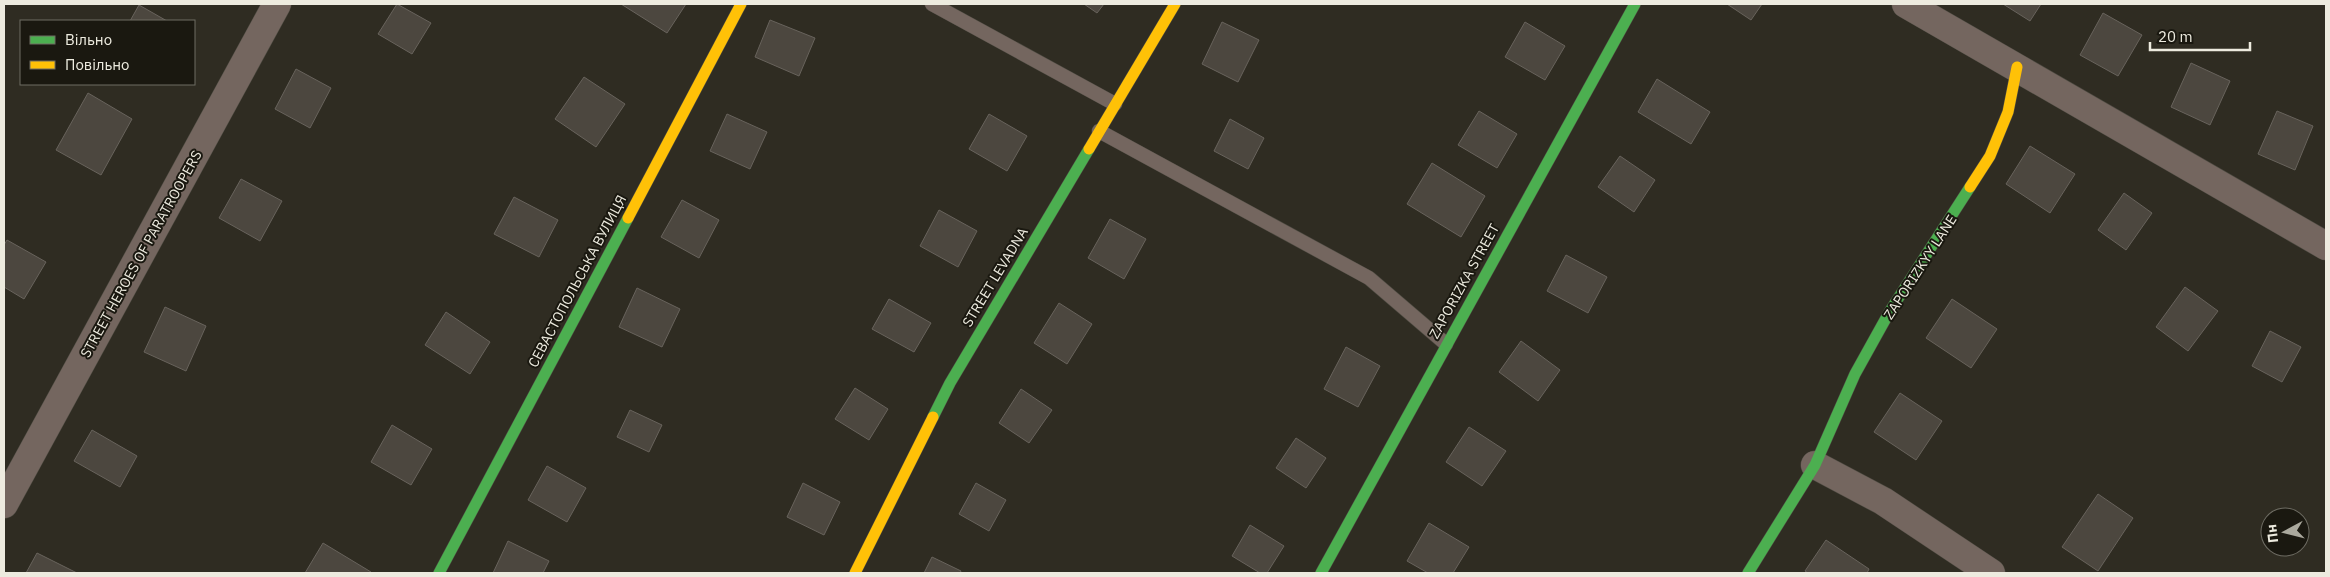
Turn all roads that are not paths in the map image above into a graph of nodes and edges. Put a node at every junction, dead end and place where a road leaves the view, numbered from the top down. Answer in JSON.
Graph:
{"nodes":[{"id":1,"x":277,"y":4,"type":"edge"},
{"id":2,"x":741,"y":4,"type":"edge"},
{"id":3,"x":932,"y":4,"type":"edge"},
{"id":4,"x":1175,"y":4,"type":"edge"},
{"id":5,"x":1635,"y":4,"type":"edge"},
{"id":6,"x":1906,"y":4,"type":"edge"},
{"id":7,"x":2017,"y":67,"type":"junction"},
{"id":8,"x":1115,"y":104,"type":"junction"},
{"id":9,"x":1099,"y":131,"type":"junction"},
{"id":10,"x":2326,"y":246,"type":"edge"},
{"id":11,"x":1446,"y":344,"type":"junction"},
{"id":12,"x":1815,"y":465,"type":"junction"},
{"id":13,"x":4,"y":504,"type":"edge"},
{"id":14,"x":440,"y":573,"type":"edge"},
{"id":15,"x":855,"y":573,"type":"edge"},
{"id":16,"x":1321,"y":573,"type":"edge"},
{"id":17,"x":1748,"y":573,"type":"edge"},
{"id":18,"x":1991,"y":573,"type":"edge"}],
"edges":[{"from":1,"to":13,"type":"street","name":"STREET HEROES OF PARATROOPERS"},
{"from":2,"to":14,"type":"street","name":"СЕВАСТОПОЛЬСЬКА ВУЛИЦЯ"},
{"from":3,"to":8,"type":"lane"},
{"from":4,"to":8,"type":"street","name":"STREET LEVADNA"},
{"from":5,"to":11,"type":"street","name":"ZAPORIZKA STREET"},
{"from":6,"to":7,"type":"street"},
{"from":7,"to":10,"type":"street"},
{"from":7,"to":12,"type":"street","name":"ZAPORIZKYY LANE"},
{"from":8,"to":9,"type":"street","name":"STREET LEVADNA"},
{"from":9,"to":11,"type":"lane"},
{"from":9,"to":15,"type":"street","name":"STREET LEVADNA"},
{"from":11,"to":16,"type":"street","name":"ZAPORIZKA STREET"},
{"from":12,"to":17,"type":"street","name":"ZAPORIZKYY LANE"},
{"from":12,"to":18,"type":"street"}]}
